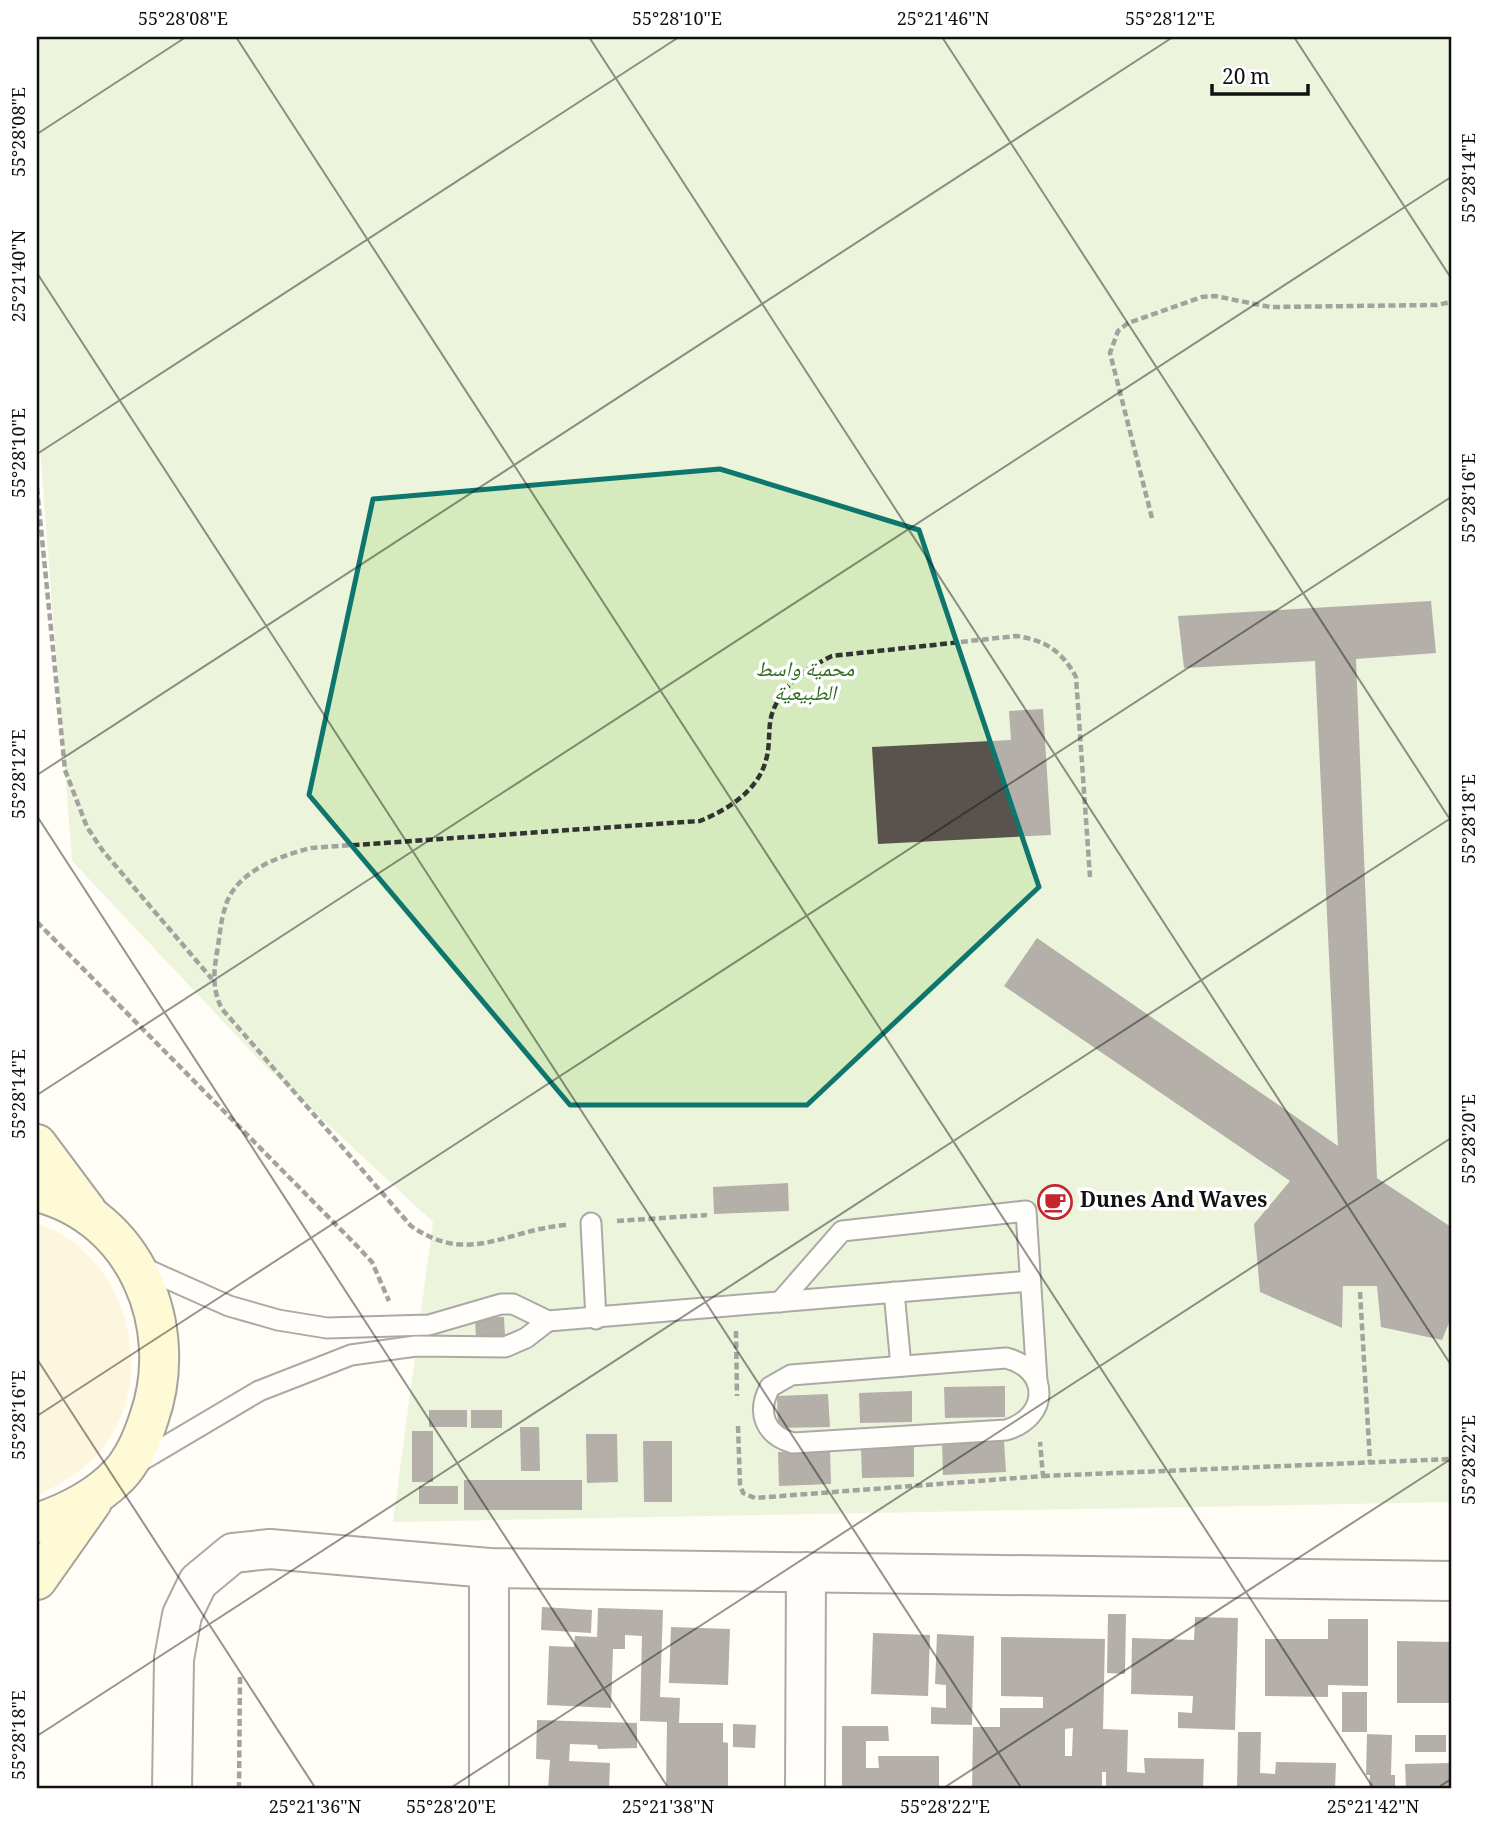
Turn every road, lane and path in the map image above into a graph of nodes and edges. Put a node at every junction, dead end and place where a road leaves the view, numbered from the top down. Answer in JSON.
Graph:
{"nodes":[{"id":1,"x":1451,"y":302,"type":"edge"},
{"id":2,"x":37,"y":488,"type":"edge"},
{"id":3,"x":1152,"y":518,"type":"dead end"},
{"id":4,"x":1090,"y":877,"type":"dead end"},
{"id":5,"x":37,"y":922,"type":"edge"},
{"id":6,"x":213,"y":979,"type":"junction"},
{"id":7,"x":37,"y":1144,"type":"edge"},
{"id":8,"x":37,"y":1192,"type":"edge"},
{"id":9,"x":707,"y":1215,"type":"dead end"},
{"id":10,"x":92,"y":1219,"type":"junction"},
{"id":11,"x":591,"y":1223,"type":"junction"},
{"id":12,"x":134,"y":1264,"type":"junction"},
{"id":13,"x":1030,"y":1281,"type":"junction"},
{"id":14,"x":894,"y":1292,"type":"junction"},
{"id":15,"x":1360,"y":1292,"type":"dead end"},
{"id":16,"x":780,"y":1302,"type":"junction"},
{"id":17,"x":596,"y":1319,"type":"junction"},
{"id":18,"x":548,"y":1321,"type":"junction"},
{"id":19,"x":397,"y":1327,"type":"junction"},
{"id":20,"x":396,"y":1348,"type":"junction"},
{"id":21,"x":901,"y":1366,"type":"junction"},
{"id":22,"x":1037,"y":1381,"type":"junction"},
{"id":23,"x":1451,"y":1459,"type":"edge"},
{"id":24,"x":1370,"y":1462,"type":"junction"},
{"id":25,"x":1043,"y":1476,"type":"dead end"},
{"id":26,"x":110,"y":1482,"type":"junction"},
{"id":27,"x":37,"y":1523,"type":"edge"},
{"id":28,"x":489,"y":1567,"type":"junction"},
{"id":29,"x":806,"y":1572,"type":"junction"},
{"id":30,"x":37,"y":1580,"type":"edge"},
{"id":31,"x":1451,"y":1581,"type":"edge"},
{"id":32,"x":240,"y":1677,"type":"dead end"},
{"id":33,"x":172,"y":1789,"type":"edge"},
{"id":34,"x":239,"y":1789,"type":"edge"},
{"id":35,"x":489,"y":1789,"type":"edge"},
{"id":36,"x":805,"y":1789,"type":"edge"}],
"edges":[{"from":1,"to":3,"type":"path"},
{"from":2,"to":6,"type":"path"},
{"from":4,"to":6,"type":"path"},
{"from":5,"to":19,"type":"path"},
{"from":6,"to":11,"type":"path"},
{"from":7,"to":10,"type":"main road"},
{"from":8,"to":10,"type":"main road"},
{"from":9,"to":11,"type":"path"},
{"from":10,"to":12,"type":"main road"},
{"from":11,"to":17,"type":"lane"},
{"from":12,"to":19,"type":"lane"},
{"from":12,"to":26,"type":"main road"},
{"from":13,"to":14,"type":"lane"},
{"from":13,"to":16,"type":"lane"},
{"from":13,"to":22,"type":"lane"},
{"from":14,"to":16,"type":"lane"},
{"from":14,"to":21,"type":"lane"},
{"from":15,"to":24,"type":"path"},
{"from":16,"to":17,"type":"lane"},
{"from":17,"to":18,"type":"lane"},
{"from":18,"to":19,"type":"lane"},
{"from":18,"to":20,"type":"lane"},
{"from":19,"to":20,"type":"lane"},
{"from":20,"to":26,"type":"lane"},
{"from":21,"to":22,"type":"lane"},
{"from":21,"to":22,"type":"lane"},
{"from":23,"to":24,"type":"path"},
{"from":24,"to":25,"type":"path"},
{"from":26,"to":27,"type":"main road"},
{"from":26,"to":30,"type":"main road"},
{"from":28,"to":29,"type":"street"},
{"from":28,"to":33,"type":"street"},
{"from":28,"to":35,"type":"street"},
{"from":29,"to":31,"type":"street"},
{"from":29,"to":36,"type":"street"},
{"from":32,"to":34,"type":"path"}]}
